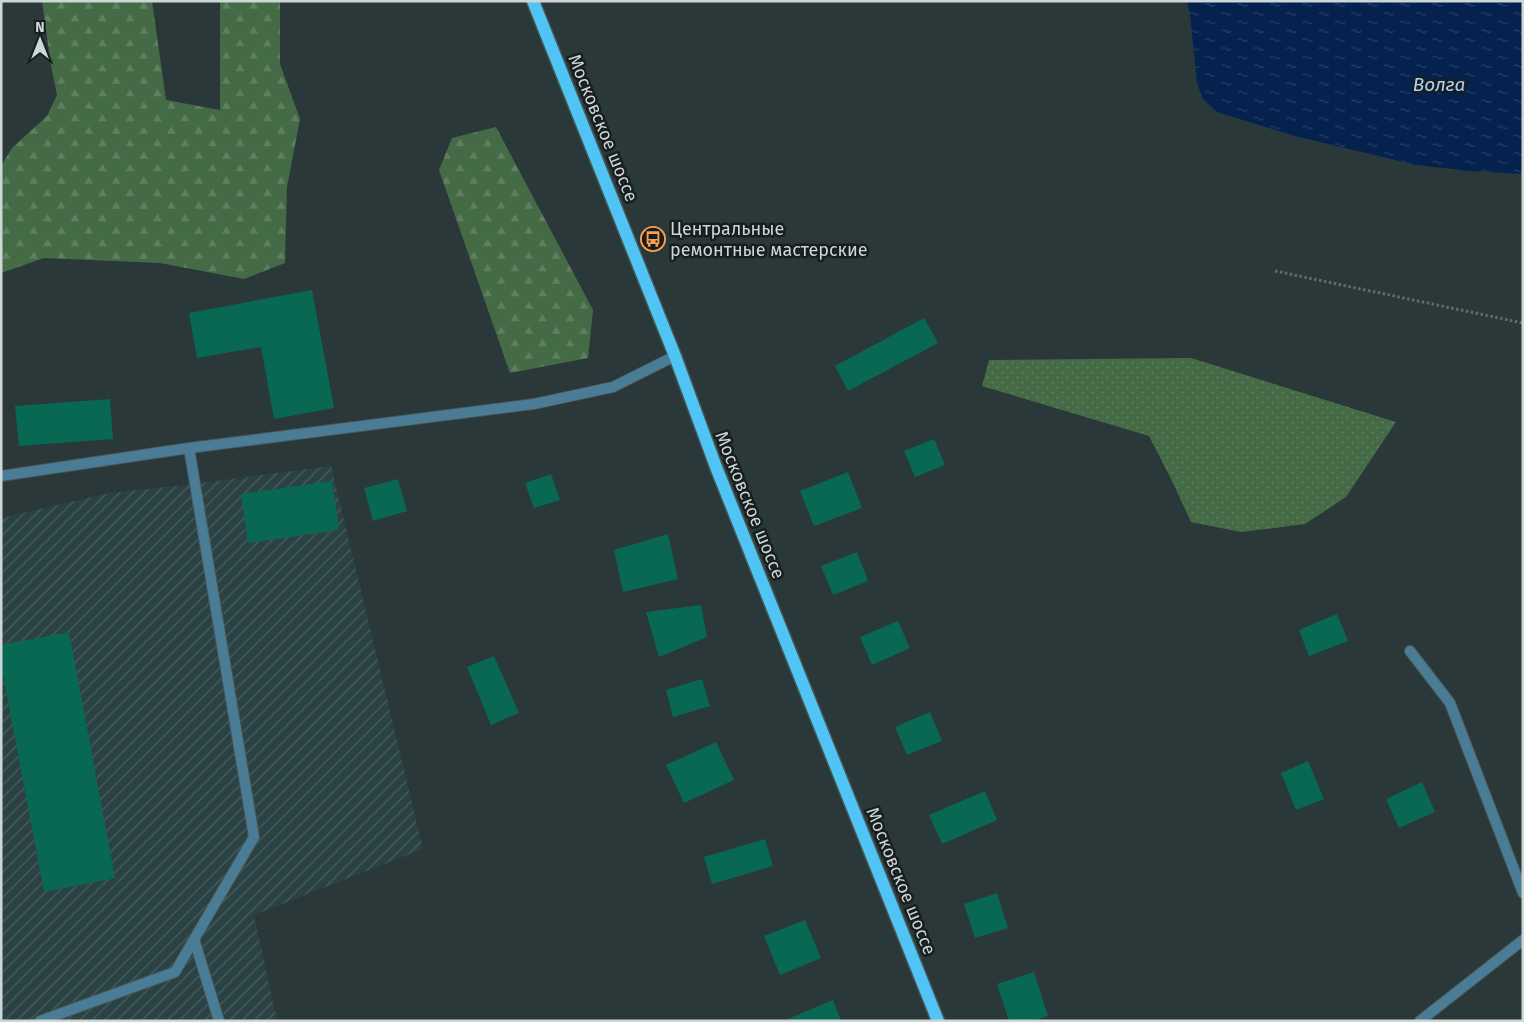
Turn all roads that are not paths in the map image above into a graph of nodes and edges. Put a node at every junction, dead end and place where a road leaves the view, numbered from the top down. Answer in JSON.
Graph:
{"nodes":[{"id":1,"x":533,"y":1,"type":"edge"},
{"id":2,"x":675,"y":356,"type":"junction"},
{"id":3,"x":188,"y":448,"type":"junction"},
{"id":4,"x":1,"y":476,"type":"edge"},
{"id":5,"x":1410,"y":651,"type":"dead end"},
{"id":6,"x":1523,"y":893,"type":"edge"},
{"id":7,"x":194,"y":939,"type":"junction"},
{"id":8,"x":1523,"y":940,"type":"edge"},
{"id":9,"x":1433,"y":1016,"type":"edge"},
{"id":10,"x":40,"y":1021,"type":"edge"},
{"id":11,"x":219,"y":1021,"type":"edge"},
{"id":12,"x":938,"y":1021,"type":"edge"},
{"id":13,"x":1420,"y":1021,"type":"edge"}],
"edges":[{"from":1,"to":2,"type":"main road","name":"Московское шоссе"},
{"from":2,"to":3,"type":"street"},
{"from":2,"to":12,"type":"main road","name":"Московское шоссе"},
{"from":3,"to":4,"type":"street"},
{"from":3,"to":7,"type":"street"},
{"from":5,"to":6,"type":"street"},
{"from":7,"to":10,"type":"street"},
{"from":7,"to":11,"type":"street"},
{"from":8,"to":9,"type":"street"},
{"from":9,"to":13,"type":"street"}]}
